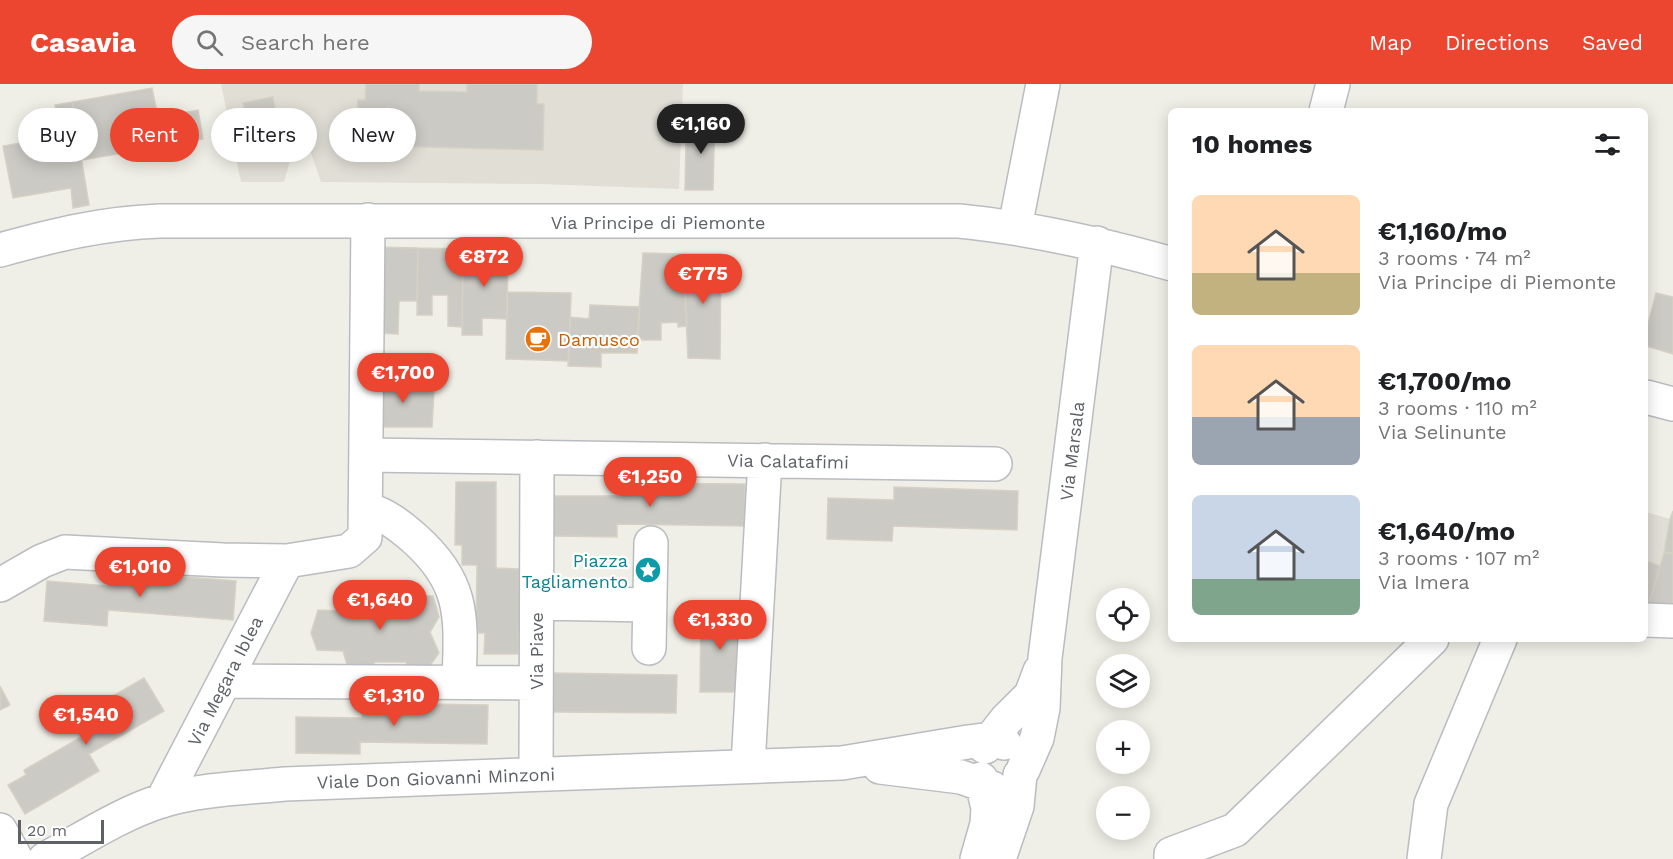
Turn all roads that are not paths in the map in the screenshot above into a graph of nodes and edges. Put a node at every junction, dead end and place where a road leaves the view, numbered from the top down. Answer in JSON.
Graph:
{"nodes":[{"id":1,"x":1043,"y":84,"type":"edge"},
{"id":2,"x":1332,"y":84,"type":"edge"},
{"id":3,"x":1327,"y":108,"type":"edge"},
{"id":4,"x":368,"y":220,"type":"junction"},
{"id":5,"x":1015,"y":227,"type":"junction"},
{"id":6,"x":1097,"y":243,"type":"junction"},
{"id":7,"x":0,"y":250,"type":"edge"},
{"id":8,"x":1168,"y":263,"type":"edge"},
{"id":9,"x":1648,"y":398,"type":"edge"},
{"id":10,"x":1673,"y":404,"type":"edge"},
{"id":11,"x":366,"y":455,"type":"junction"},
{"id":12,"x":537,"y":457,"type":"junction"},
{"id":13,"x":765,"y":460,"type":"junction"},
{"id":14,"x":994,"y":464,"type":"dead end"},
{"id":15,"x":367,"y":509,"type":"junction"},
{"id":16,"x":651,"y":543,"type":"dead end"},
{"id":17,"x":287,"y":561,"type":"junction"},
{"id":18,"x":0,"y":585,"type":"edge"},
{"id":19,"x":537,"y":603,"type":"junction"},
{"id":20,"x":650,"y":605,"type":"junction"},
{"id":21,"x":1648,"y":620,"type":"edge"},
{"id":22,"x":1673,"y":621,"type":"edge"},
{"id":23,"x":1429,"y":642,"type":"edge"},
{"id":24,"x":1499,"y":642,"type":"edge"},
{"id":25,"x":649,"y":648,"type":"dead end"},
{"id":26,"x":1045,"y":658,"type":"junction"},
{"id":27,"x":225,"y":681,"type":"junction"},
{"id":28,"x":459,"y":682,"type":"junction"},
{"id":29,"x":536,"y":683,"type":"junction"},
{"id":30,"x":842,"y":763,"type":"junction"},
{"id":31,"x":748,"y":766,"type":"junction"},
{"id":32,"x":997,"y":766,"type":"junction"},
{"id":33,"x":536,"y":774,"type":"junction"},
{"id":34,"x":162,"y":801,"type":"junction"},
{"id":35,"x":0,"y":830,"type":"edge"},
{"id":36,"x":16,"y":859,"type":"edge"},
{"id":37,"x":45,"y":859,"type":"edge"},
{"id":38,"x":977,"y":859,"type":"edge"},
{"id":39,"x":999,"y":859,"type":"edge"},
{"id":40,"x":1171,"y":859,"type":"edge"},
{"id":41,"x":1424,"y":859,"type":"edge"}],
"edges":[{"from":1,"to":5,"type":"street"},
{"from":2,"to":3,"type":"street"},
{"from":4,"to":5,"type":"street","name":"Via Principe di Piemonte"},
{"from":4,"to":7,"type":"street","name":"Via Principe di Piemonte"},
{"from":4,"to":11,"type":"street"},
{"from":5,"to":6,"type":"street","name":"Via Principe di Piemonte"},
{"from":6,"to":8,"type":"street","name":"Via Principe di Piemonte"},
{"from":6,"to":26,"type":"street","name":"Via Marsala"},
{"from":9,"to":10,"type":"street"},
{"from":11,"to":12,"type":"street","name":"Via Calatafimi"},
{"from":11,"to":15,"type":"street"},
{"from":12,"to":13,"type":"street","name":"Via Calatafimi"},
{"from":12,"to":19,"type":"street","name":"Via Piave"},
{"from":13,"to":14,"type":"street","name":"Via Calatafimi"},
{"from":13,"to":31,"type":"street"},
{"from":15,"to":17,"type":"street"},
{"from":15,"to":28,"type":"street"},
{"from":16,"to":20,"type":"street"},
{"from":17,"to":18,"type":"street"},
{"from":17,"to":27,"type":"street","name":"Via Megara Iblea"},
{"from":19,"to":20,"type":"street"},
{"from":19,"to":29,"type":"street","name":"Via Piave"},
{"from":20,"to":25,"type":"street"},
{"from":21,"to":22,"type":"street"},
{"from":23,"to":40,"type":"street"},
{"from":24,"to":41,"type":"street"},
{"from":26,"to":32,"type":"street"},
{"from":26,"to":32,"type":"street"},
{"from":27,"to":28,"type":"street"},
{"from":27,"to":34,"type":"street","name":"Via Megara Iblea"},
{"from":28,"to":29,"type":"street"},
{"from":29,"to":33,"type":"street","name":"Via Piave"},
{"from":30,"to":31,"type":"street","name":"Viale Don Giovanni Minzoni"},
{"from":30,"to":32,"type":"street"},
{"from":30,"to":32,"type":"street"},
{"from":31,"to":33,"type":"street","name":"Viale Don Giovanni Minzoni"},
{"from":32,"to":38,"type":"street"},
{"from":32,"to":39,"type":"street"},
{"from":33,"to":34,"type":"street","name":"Viale Don Giovanni Minzoni"},
{"from":34,"to":37,"type":"street","name":"Viale Don Giovanni Minzoni"},
{"from":35,"to":36,"type":"street"}]}
